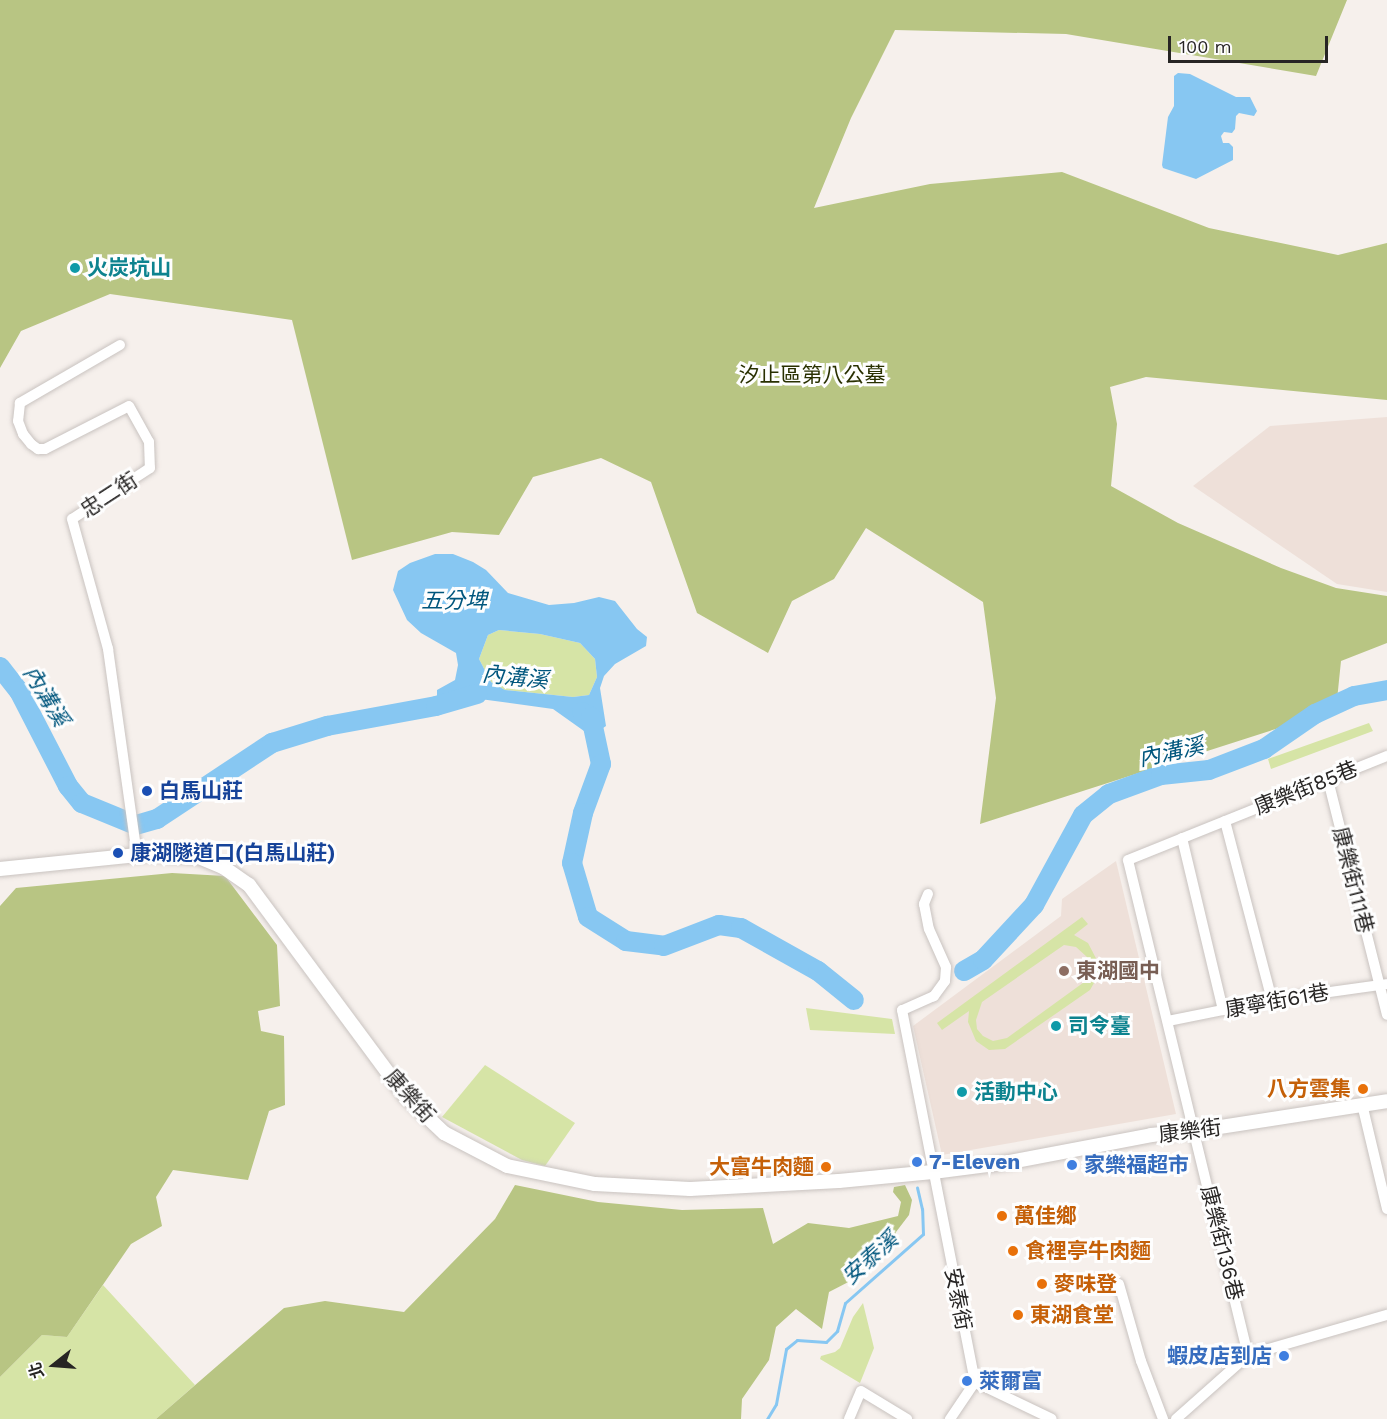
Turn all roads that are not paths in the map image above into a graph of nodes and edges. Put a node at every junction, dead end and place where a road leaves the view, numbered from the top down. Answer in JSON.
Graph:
{"nodes":[{"id":1,"x":120,"y":345,"type":"dead end"},
{"id":2,"x":1387,"y":756,"type":"edge"},
{"id":3,"x":1328,"y":780,"type":"junction"},
{"id":4,"x":1225,"y":821,"type":"junction"},
{"id":5,"x":1182,"y":838,"type":"junction"},
{"id":6,"x":136,"y":855,"type":"junction"},
{"id":7,"x":0,"y":869,"type":"edge"},
{"id":8,"x":928,"y":894,"type":"dead end"},
{"id":9,"x":1383,"y":985,"type":"edge"},
{"id":10,"x":1272,"y":1000,"type":"junction"},
{"id":11,"x":1223,"y":1010,"type":"junction"},
{"id":12,"x":1387,"y":1015,"type":"edge"},
{"id":13,"x":1168,"y":1021,"type":"junction"},
{"id":14,"x":1387,"y":1101,"type":"edge"},
{"id":15,"x":1362,"y":1104,"type":"junction"},
{"id":16,"x":1194,"y":1131,"type":"junction"},
{"id":17,"x":928,"y":1172,"type":"junction"},
{"id":18,"x":1387,"y":1209,"type":"edge"},
{"id":19,"x":1119,"y":1284,"type":"dead end"},
{"id":20,"x":1387,"y":1315,"type":"edge"},
{"id":21,"x":1248,"y":1355,"type":"junction"},
{"id":22,"x":975,"y":1383,"type":"junction"},
{"id":23,"x":849,"y":1419,"type":"edge"},
{"id":24,"x":907,"y":1419,"type":"edge"},
{"id":25,"x":950,"y":1419,"type":"edge"},
{"id":26,"x":1052,"y":1419,"type":"edge"},
{"id":27,"x":1163,"y":1419,"type":"edge"},
{"id":28,"x":1176,"y":1419,"type":"edge"}],
"edges":[{"from":1,"to":6,"type":"street","name":"忠二街"},
{"from":2,"to":3,"type":"street","name":"康樂街85巷"},
{"from":3,"to":4,"type":"street","name":"康樂街85巷"},
{"from":3,"to":9,"type":"street","name":"康樂街111巷"},
{"from":4,"to":5,"type":"street","name":"康樂街85巷"},
{"from":4,"to":10,"type":"street"},
{"from":5,"to":11,"type":"street"},
{"from":5,"to":13,"type":"street","name":"康樂街85巷"},
{"from":6,"to":7,"type":"street","name":"康樂街"},
{"from":6,"to":17,"type":"street","name":"康樂街"},
{"from":8,"to":17,"type":"street","name":"安泰街"},
{"from":9,"to":10,"type":"street","name":"康寧街61巷"},
{"from":9,"to":12,"type":"street","name":"康樂街111巷"},
{"from":10,"to":11,"type":"street","name":"康寧街61巷"},
{"from":11,"to":13,"type":"street","name":"康寧街61巷"},
{"from":13,"to":16,"type":"street","name":"康樂街136巷"},
{"from":14,"to":15,"type":"street","name":"康樂街"},
{"from":15,"to":16,"type":"street","name":"康樂街"},
{"from":15,"to":18,"type":"street"},
{"from":16,"to":17,"type":"street","name":"康樂街"},
{"from":16,"to":21,"type":"street","name":"康樂街136巷"},
{"from":17,"to":22,"type":"street","name":"安泰街"},
{"from":19,"to":27,"type":"street"},
{"from":20,"to":21,"type":"street"},
{"from":21,"to":28,"type":"street"},
{"from":22,"to":25,"type":"street"},
{"from":22,"to":26,"type":"street"},
{"from":23,"to":24,"type":"street"}]}
